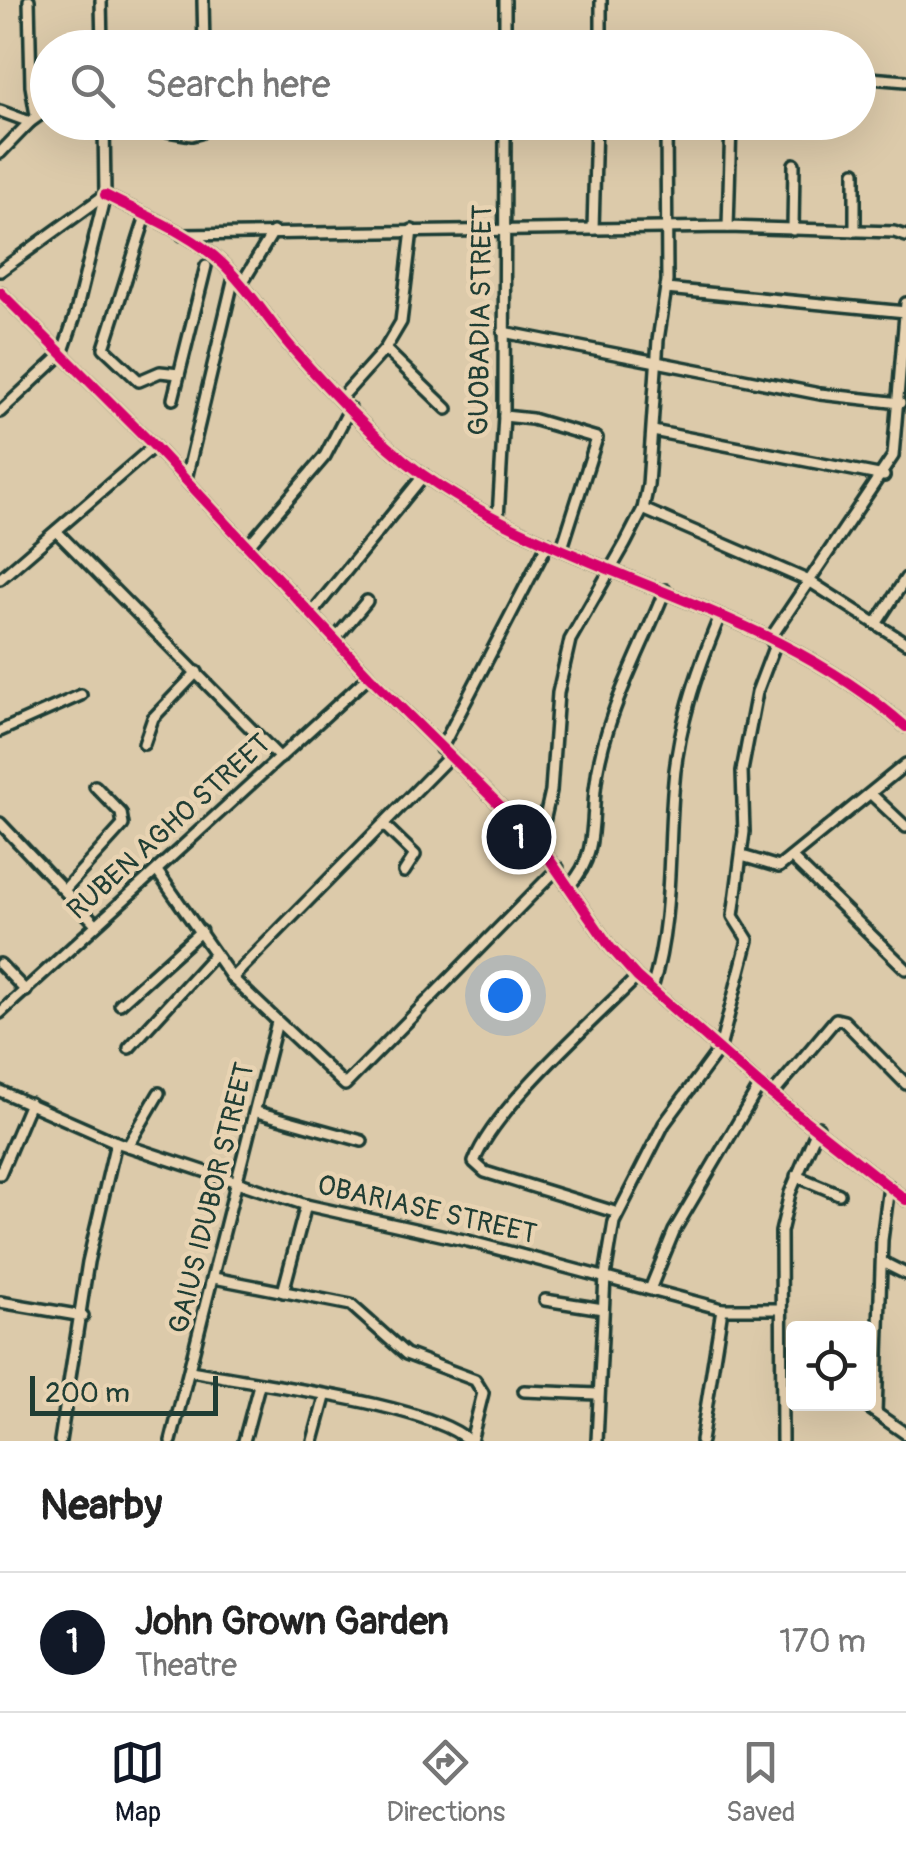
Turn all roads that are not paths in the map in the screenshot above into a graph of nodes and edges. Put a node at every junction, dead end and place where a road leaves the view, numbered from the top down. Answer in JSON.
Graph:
{"nodes":[{"id":1,"x":29,"y":0,"type":"edge"},
{"id":2,"x":101,"y":0,"type":"edge"},
{"id":3,"x":203,"y":0,"type":"edge"},
{"id":4,"x":506,"y":0,"type":"edge"},
{"id":5,"x":600,"y":0,"type":"edge"},
{"id":6,"x":102,"y":30,"type":"edge"},
{"id":7,"x":204,"y":30,"type":"edge"},
{"id":8,"x":505,"y":30,"type":"edge"},
{"id":9,"x":600,"y":30,"type":"edge"},
{"id":10,"x":30,"y":43,"type":"edge"},
{"id":11,"x":876,"y":79,"type":"edge"},
{"id":12,"x":906,"y":81,"type":"edge"},
{"id":13,"x":0,"y":112,"type":"edge"},
{"id":14,"x":30,"y":117,"type":"edge"},
{"id":15,"x":30,"y":121,"type":"edge"},
{"id":16,"x":104,"y":140,"type":"edge"},
{"id":17,"x":505,"y":140,"type":"edge"},
{"id":18,"x":595,"y":140,"type":"edge"},
{"id":19,"x":666,"y":140,"type":"edge"},
{"id":20,"x":730,"y":140,"type":"edge"},
{"id":21,"x":0,"y":153,"type":"edge"},
{"id":22,"x":794,"y":164,"type":"dead end"},
{"id":23,"x":855,"y":172,"type":"dead end"},
{"id":24,"x":106,"y":195,"type":"junction"},
{"id":25,"x":146,"y":216,"type":"junction"},
{"id":26,"x":666,"y":227,"type":"junction"},
{"id":27,"x":728,"y":227,"type":"junction"},
{"id":28,"x":593,"y":229,"type":"junction"},
{"id":29,"x":412,"y":230,"type":"junction"},
{"id":30,"x":504,"y":230,"type":"junction"},
{"id":31,"x":793,"y":230,"type":"junction"},
{"id":32,"x":854,"y":231,"type":"junction"},
{"id":33,"x":273,"y":232,"type":"junction"},
{"id":34,"x":179,"y":235,"type":"junction"},
{"id":35,"x":906,"y":236,"type":"edge"},
{"id":36,"x":206,"y":266,"type":"dead end"},
{"id":37,"x":0,"y":271,"type":"edge"},
{"id":38,"x":238,"y":281,"type":"junction"},
{"id":39,"x":666,"y":289,"type":"junction"},
{"id":40,"x":0,"y":292,"type":"edge"},
{"id":41,"x":906,"y":302,"type":"edge"},
{"id":42,"x":906,"y":312,"type":"edge"},
{"id":43,"x":503,"y":332,"type":"junction"},
{"id":44,"x":384,"y":349,"type":"junction"},
{"id":45,"x":62,"y":354,"type":"junction"},
{"id":46,"x":656,"y":360,"type":"junction"},
{"id":47,"x":179,"y":374,"type":"junction"},
{"id":48,"x":904,"y":383,"type":"edge"},
{"id":49,"x":341,"y":398,"type":"junction"},
{"id":50,"x":172,"y":399,"type":"dead end"},
{"id":51,"x":900,"y":402,"type":"junction"},
{"id":52,"x":350,"y":408,"type":"junction"},
{"id":53,"x":447,"y":408,"type":"dead end"},
{"id":54,"x":0,"y":412,"type":"edge"},
{"id":55,"x":504,"y":416,"type":"junction"},
{"id":56,"x":653,"y":431,"type":"junction"},
{"id":57,"x":154,"y":446,"type":"junction"},
{"id":58,"x":893,"y":456,"type":"junction"},
{"id":59,"x":906,"y":459,"type":"edge"},
{"id":60,"x":424,"y":475,"type":"junction"},
{"id":61,"x":884,"y":476,"type":"junction"},
{"id":62,"x":186,"y":480,"type":"junction"},
{"id":63,"x":643,"y":509,"type":"junction"},
{"id":64,"x":498,"y":518,"type":"junction"},
{"id":65,"x":56,"y":530,"type":"junction"},
{"id":66,"x":548,"y":543,"type":"junction"},
{"id":67,"x":248,"y":546,"type":"junction"},
{"id":68,"x":562,"y":548,"type":"junction"},
{"id":69,"x":609,"y":568,"type":"junction"},
{"id":70,"x":906,"y":578,"type":"edge"},
{"id":71,"x":0,"y":580,"type":"edge"},
{"id":72,"x":810,"y":581,"type":"junction"},
{"id":73,"x":665,"y":590,"type":"junction"},
{"id":74,"x":367,"y":601,"type":"dead end"},
{"id":75,"x":312,"y":614,"type":"junction"},
{"id":76,"x":720,"y":616,"type":"junction"},
{"id":77,"x":876,"y":624,"type":"junction"},
{"id":78,"x":335,"y":639,"type":"junction"},
{"id":79,"x":773,"y":640,"type":"junction"},
{"id":80,"x":906,"y":643,"type":"edge"},
{"id":81,"x":197,"y":672,"type":"junction"},
{"id":82,"x":369,"y":676,"type":"junction"},
{"id":83,"x":81,"y":695,"type":"dead end"},
{"id":84,"x":906,"y":727,"type":"edge"},
{"id":85,"x":0,"y":731,"type":"edge"},
{"id":86,"x":144,"y":744,"type":"dead end"},
{"id":87,"x":445,"y":752,"type":"junction"},
{"id":88,"x":280,"y":758,"type":"junction"},
{"id":89,"x":906,"y":764,"type":"edge"},
{"id":90,"x":95,"y":786,"type":"dead end"},
{"id":91,"x":872,"y":794,"type":"junction"},
{"id":92,"x":0,"y":823,"type":"edge"},
{"id":93,"x":384,"y":825,"type":"junction"},
{"id":94,"x":906,"y":827,"type":"edge"},
{"id":95,"x":539,"y":844,"type":"junction"},
{"id":96,"x":742,"y":856,"type":"junction"},
{"id":97,"x":792,"y":858,"type":"junction"},
{"id":98,"x":558,"y":868,"type":"junction"},
{"id":99,"x":157,"y":871,"type":"junction"},
{"id":100,"x":404,"y":872,"type":"dead end"},
{"id":101,"x":570,"y":886,"type":"junction"},
{"id":102,"x":65,"y":889,"type":"junction"},
{"id":103,"x":95,"y":923,"type":"junction"},
{"id":104,"x":201,"y":931,"type":"junction"},
{"id":105,"x":214,"y":956,"type":"junction"},
{"id":106,"x":0,"y":964,"type":"edge"},
{"id":107,"x":906,"y":969,"type":"edge"},
{"id":108,"x":232,"y":978,"type":"junction"},
{"id":109,"x":637,"y":978,"type":"junction"},
{"id":110,"x":652,"y":989,"type":"junction"},
{"id":111,"x":26,"y":991,"type":"junction"},
{"id":112,"x":120,"y":1004,"type":"dead end"},
{"id":113,"x":0,"y":1013,"type":"edge"},
{"id":114,"x":278,"y":1022,"type":"junction"},
{"id":115,"x":129,"y":1048,"type":"dead end"},
{"id":116,"x":720,"y":1048,"type":"junction"},
{"id":117,"x":906,"y":1084,"type":"edge"},
{"id":118,"x":760,"y":1085,"type":"junction"},
{"id":119,"x":0,"y":1091,"type":"edge"},
{"id":120,"x":159,"y":1094,"type":"dead end"},
{"id":121,"x":773,"y":1094,"type":"junction"},
{"id":122,"x":30,"y":1102,"type":"junction"},
{"id":123,"x":257,"y":1112,"type":"junction"},
{"id":124,"x":818,"y":1127,"type":"junction"},
{"id":125,"x":362,"y":1141,"type":"dead end"},
{"id":126,"x":116,"y":1142,"type":"junction"},
{"id":127,"x":128,"y":1146,"type":"junction"},
{"id":128,"x":0,"y":1171,"type":"edge"},
{"id":129,"x":796,"y":1176,"type":"junction"},
{"id":130,"x":240,"y":1183,"type":"junction"},
{"id":131,"x":889,"y":1186,"type":"junction"},
{"id":132,"x":839,"y":1194,"type":"dead end"},
{"id":133,"x":906,"y":1200,"type":"edge"},
{"id":134,"x":306,"y":1205,"type":"junction"},
{"id":135,"x":618,"y":1213,"type":"junction"},
{"id":136,"x":882,"y":1262,"type":"junction"},
{"id":137,"x":906,"y":1274,"type":"edge"},
{"id":138,"x":604,"y":1276,"type":"junction"},
{"id":139,"x":214,"y":1278,"type":"junction"},
{"id":140,"x":650,"y":1287,"type":"junction"},
{"id":141,"x":283,"y":1292,"type":"junction"},
{"id":142,"x":545,"y":1300,"type":"dead end"},
{"id":143,"x":0,"y":1302,"type":"edge"},
{"id":144,"x":602,"y":1309,"type":"junction"},
{"id":145,"x":722,"y":1309,"type":"junction"},
{"id":146,"x":780,"y":1309,"type":"junction"},
{"id":147,"x":83,"y":1316,"type":"junction"},
{"id":148,"x":783,"y":1353,"type":"junction"},
{"id":149,"x":786,"y":1355,"type":"edge"},
{"id":150,"x":191,"y":1371,"type":"junction"},
{"id":151,"x":259,"y":1385,"type":"junction"},
{"id":152,"x":524,"y":1391,"type":"dead end"},
{"id":153,"x":597,"y":1394,"type":"junction"},
{"id":154,"x":325,"y":1396,"type":"junction"},
{"id":155,"x":876,"y":1412,"type":"joint"},
{"id":156,"x":906,"y":1434,"type":"edge"},
{"id":157,"x":60,"y":1441,"type":"edge"},
{"id":158,"x":171,"y":1441,"type":"edge"},
{"id":159,"x":244,"y":1441,"type":"edge"},
{"id":160,"x":313,"y":1441,"type":"edge"},
{"id":161,"x":470,"y":1441,"type":"edge"},
{"id":162,"x":596,"y":1441,"type":"edge"},
{"id":163,"x":701,"y":1441,"type":"edge"},
{"id":164,"x":782,"y":1441,"type":"edge"}],
"edges":[{"from":1,"to":10,"type":"street"},
{"from":2,"to":6,"type":"street"},
{"from":3,"to":7,"type":"street"},
{"from":4,"to":8,"type":"street"},
{"from":5,"to":9,"type":"street"},
{"from":11,"to":12,"type":"street"},
{"from":13,"to":14,"type":"street"},
{"from":15,"to":21,"type":"street"},
{"from":16,"to":24,"type":"street"},
{"from":17,"to":30,"type":"street","name":"GUOBADIA STREET"},
{"from":18,"to":28,"type":"street"},
{"from":19,"to":26,"type":"street"},
{"from":20,"to":27,"type":"street"},
{"from":22,"to":31,"type":"street"},
{"from":23,"to":32,"type":"street"},
{"from":24,"to":25,"type":"street"},
{"from":24,"to":37,"type":"street"},
{"from":24,"to":45,"type":"street"},
{"from":25,"to":34,"type":"street"},
{"from":25,"to":47,"type":"street"},
{"from":26,"to":27,"type":"street"},
{"from":26,"to":28,"type":"street"},
{"from":26,"to":39,"type":"street"},
{"from":27,"to":31,"type":"street"},
{"from":28,"to":30,"type":"street"},
{"from":29,"to":30,"type":"street"},
{"from":29,"to":33,"type":"street"},
{"from":29,"to":44,"type":"street"},
{"from":30,"to":43,"type":"street","name":"GUOBADIA STREET"},
{"from":31,"to":32,"type":"street"},
{"from":32,"to":35,"type":"street"},
{"from":33,"to":34,"type":"street"},
{"from":33,"to":38,"type":"street"},
{"from":34,"to":38,"type":"street"},
{"from":36,"to":47,"type":"street"},
{"from":38,"to":49,"type":"street"},
{"from":38,"to":62,"type":"street"},
{"from":39,"to":42,"type":"street"},
{"from":39,"to":46,"type":"street"},
{"from":40,"to":45,"type":"street"},
{"from":41,"to":42,"type":"street"},
{"from":42,"to":48,"type":"street"},
{"from":43,"to":46,"type":"street"},
{"from":43,"to":55,"type":"street","name":"GUOBADIA STREET"},
{"from":44,"to":49,"type":"street"},
{"from":44,"to":53,"type":"street"},
{"from":45,"to":54,"type":"street"},
{"from":45,"to":57,"type":"street"},
{"from":46,"to":51,"type":"street"},
{"from":46,"to":56,"type":"street"},
{"from":47,"to":50,"type":"street"},
{"from":48,"to":51,"type":"street"},
{"from":49,"to":52,"type":"street"},
{"from":51,"to":58,"type":"street"},
{"from":52,"to":60,"type":"street"},
{"from":52,"to":67,"type":"street"},
{"from":55,"to":64,"type":"street","name":"GUOBADIA STREET"},
{"from":55,"to":68,"type":"street"},
{"from":56,"to":61,"type":"street"},
{"from":56,"to":63,"type":"street"},
{"from":57,"to":62,"type":"street"},
{"from":57,"to":65,"type":"street"},
{"from":58,"to":59,"type":"street"},
{"from":58,"to":61,"type":"street"},
{"from":60,"to":64,"type":"street"},
{"from":60,"to":75,"type":"street"},
{"from":61,"to":72,"type":"street"},
{"from":62,"to":67,"type":"street"},
{"from":63,"to":69,"type":"street"},
{"from":63,"to":72,"type":"street"},
{"from":64,"to":66,"type":"street"},
{"from":65,"to":71,"type":"street"},
{"from":65,"to":81,"type":"street"},
{"from":66,"to":68,"type":"street"},
{"from":66,"to":87,"type":"street"},
{"from":67,"to":75,"type":"street"},
{"from":68,"to":69,"type":"street"},
{"from":69,"to":73,"type":"street"},
{"from":69,"to":95,"type":"street"},
{"from":70,"to":77,"type":"street"},
{"from":72,"to":77,"type":"street"},
{"from":72,"to":79,"type":"street"},
{"from":73,"to":76,"type":"street"},
{"from":73,"to":101,"type":"street"},
{"from":74,"to":78,"type":"street"},
{"from":75,"to":78,"type":"street"},
{"from":76,"to":79,"type":"street"},
{"from":76,"to":110,"type":"street"},
{"from":77,"to":80,"type":"street"},
{"from":78,"to":82,"type":"street"},
{"from":79,"to":84,"type":"street"},
{"from":79,"to":96,"type":"street"},
{"from":81,"to":86,"type":"street"},
{"from":81,"to":88,"type":"street"},
{"from":82,"to":87,"type":"street"},
{"from":82,"to":88,"type":"street","name":"RUBEN AGHO STREET"},
{"from":83,"to":85,"type":"street"},
{"from":87,"to":93,"type":"street"},
{"from":87,"to":95,"type":"street"},
{"from":88,"to":99,"type":"street","name":"RUBEN AGHO STREET"},
{"from":89,"to":91,"type":"street"},
{"from":90,"to":102,"type":"street"},
{"from":91,"to":94,"type":"street"},
{"from":91,"to":97,"type":"street"},
{"from":92,"to":102,"type":"street"},
{"from":93,"to":100,"type":"street"},
{"from":93,"to":108,"type":"street"},
{"from":95,"to":98,"type":"street"},
{"from":96,"to":97,"type":"street"},
{"from":96,"to":116,"type":"street"},
{"from":97,"to":107,"type":"street"},
{"from":98,"to":101,"type":"street"},
{"from":98,"to":114,"type":"street"},
{"from":99,"to":103,"type":"street","name":"RUBEN AGHO STREET"},
{"from":99,"to":104,"type":"street"},
{"from":101,"to":109,"type":"street"},
{"from":102,"to":103,"type":"street"},
{"from":103,"to":111,"type":"street","name":"RUBEN AGHO STREET"},
{"from":104,"to":105,"type":"street"},
{"from":104,"to":112,"type":"street"},
{"from":105,"to":108,"type":"street"},
{"from":105,"to":115,"type":"street"},
{"from":106,"to":111,"type":"street"},
{"from":108,"to":114,"type":"street"},
{"from":109,"to":110,"type":"street"},
{"from":109,"to":135,"type":"street"},
{"from":110,"to":116,"type":"street"},
{"from":111,"to":113,"type":"street","name":"RUBEN AGHO STREET"},
{"from":114,"to":123,"type":"street","name":"GAIUS IDUBOR STREET"},
{"from":116,"to":118,"type":"street"},
{"from":116,"to":135,"type":"street"},
{"from":117,"to":121,"type":"street"},
{"from":118,"to":121,"type":"street"},
{"from":118,"to":140,"type":"street"},
{"from":119,"to":122,"type":"street","name":"OBARIASE STREET"},
{"from":120,"to":127,"type":"street"},
{"from":121,"to":124,"type":"street"},
{"from":122,"to":126,"type":"street","name":"OBARIASE STREET"},
{"from":122,"to":128,"type":"street"},
{"from":123,"to":125,"type":"street"},
{"from":123,"to":130,"type":"street","name":"GAIUS IDUBOR STREET"},
{"from":124,"to":129,"type":"street"},
{"from":124,"to":131,"type":"street"},
{"from":126,"to":127,"type":"street","name":"OBARIASE STREET"},
{"from":126,"to":147,"type":"street"},
{"from":127,"to":130,"type":"street","name":"OBARIASE STREET"},
{"from":129,"to":132,"type":"street"},
{"from":129,"to":146,"type":"street"},
{"from":130,"to":134,"type":"street","name":"OBARIASE STREET"},
{"from":130,"to":139,"type":"street","name":"GAIUS IDUBOR STREET"},
{"from":131,"to":133,"type":"street"},
{"from":131,"to":136,"type":"street"},
{"from":134,"to":138,"type":"street","name":"OBARIASE STREET"},
{"from":134,"to":141,"type":"street"},
{"from":135,"to":138,"type":"street"},
{"from":136,"to":137,"type":"street"},
{"from":136,"to":155,"type":"street"},
{"from":138,"to":140,"type":"street","name":"OBARIASE STREET"},
{"from":138,"to":144,"type":"street"},
{"from":139,"to":141,"type":"street"},
{"from":139,"to":150,"type":"street","name":"GAIUS IDUBOR STREET"},
{"from":140,"to":145,"type":"street","name":"OBARIASE STREET"},
{"from":141,"to":161,"type":"street"},
{"from":142,"to":144,"type":"street"},
{"from":143,"to":147,"type":"street"},
{"from":144,"to":153,"type":"street"},
{"from":145,"to":146,"type":"street","name":"OBARIASE STREET"},
{"from":145,"to":163,"type":"street"},
{"from":146,"to":148,"type":"street"},
{"from":147,"to":157,"type":"street"},
{"from":148,"to":149,"type":"street"},
{"from":148,"to":164,"type":"street"},
{"from":150,"to":151,"type":"street"},
{"from":150,"to":158,"type":"street","name":"GAIUS IDUBOR STREET"},
{"from":151,"to":154,"type":"street"},
{"from":151,"to":159,"type":"street"},
{"from":152,"to":153,"type":"street"},
{"from":153,"to":162,"type":"street"},
{"from":154,"to":160,"type":"street"},
{"from":154,"to":161,"type":"street"},
{"from":155,"to":156,"type":"street"}]}
